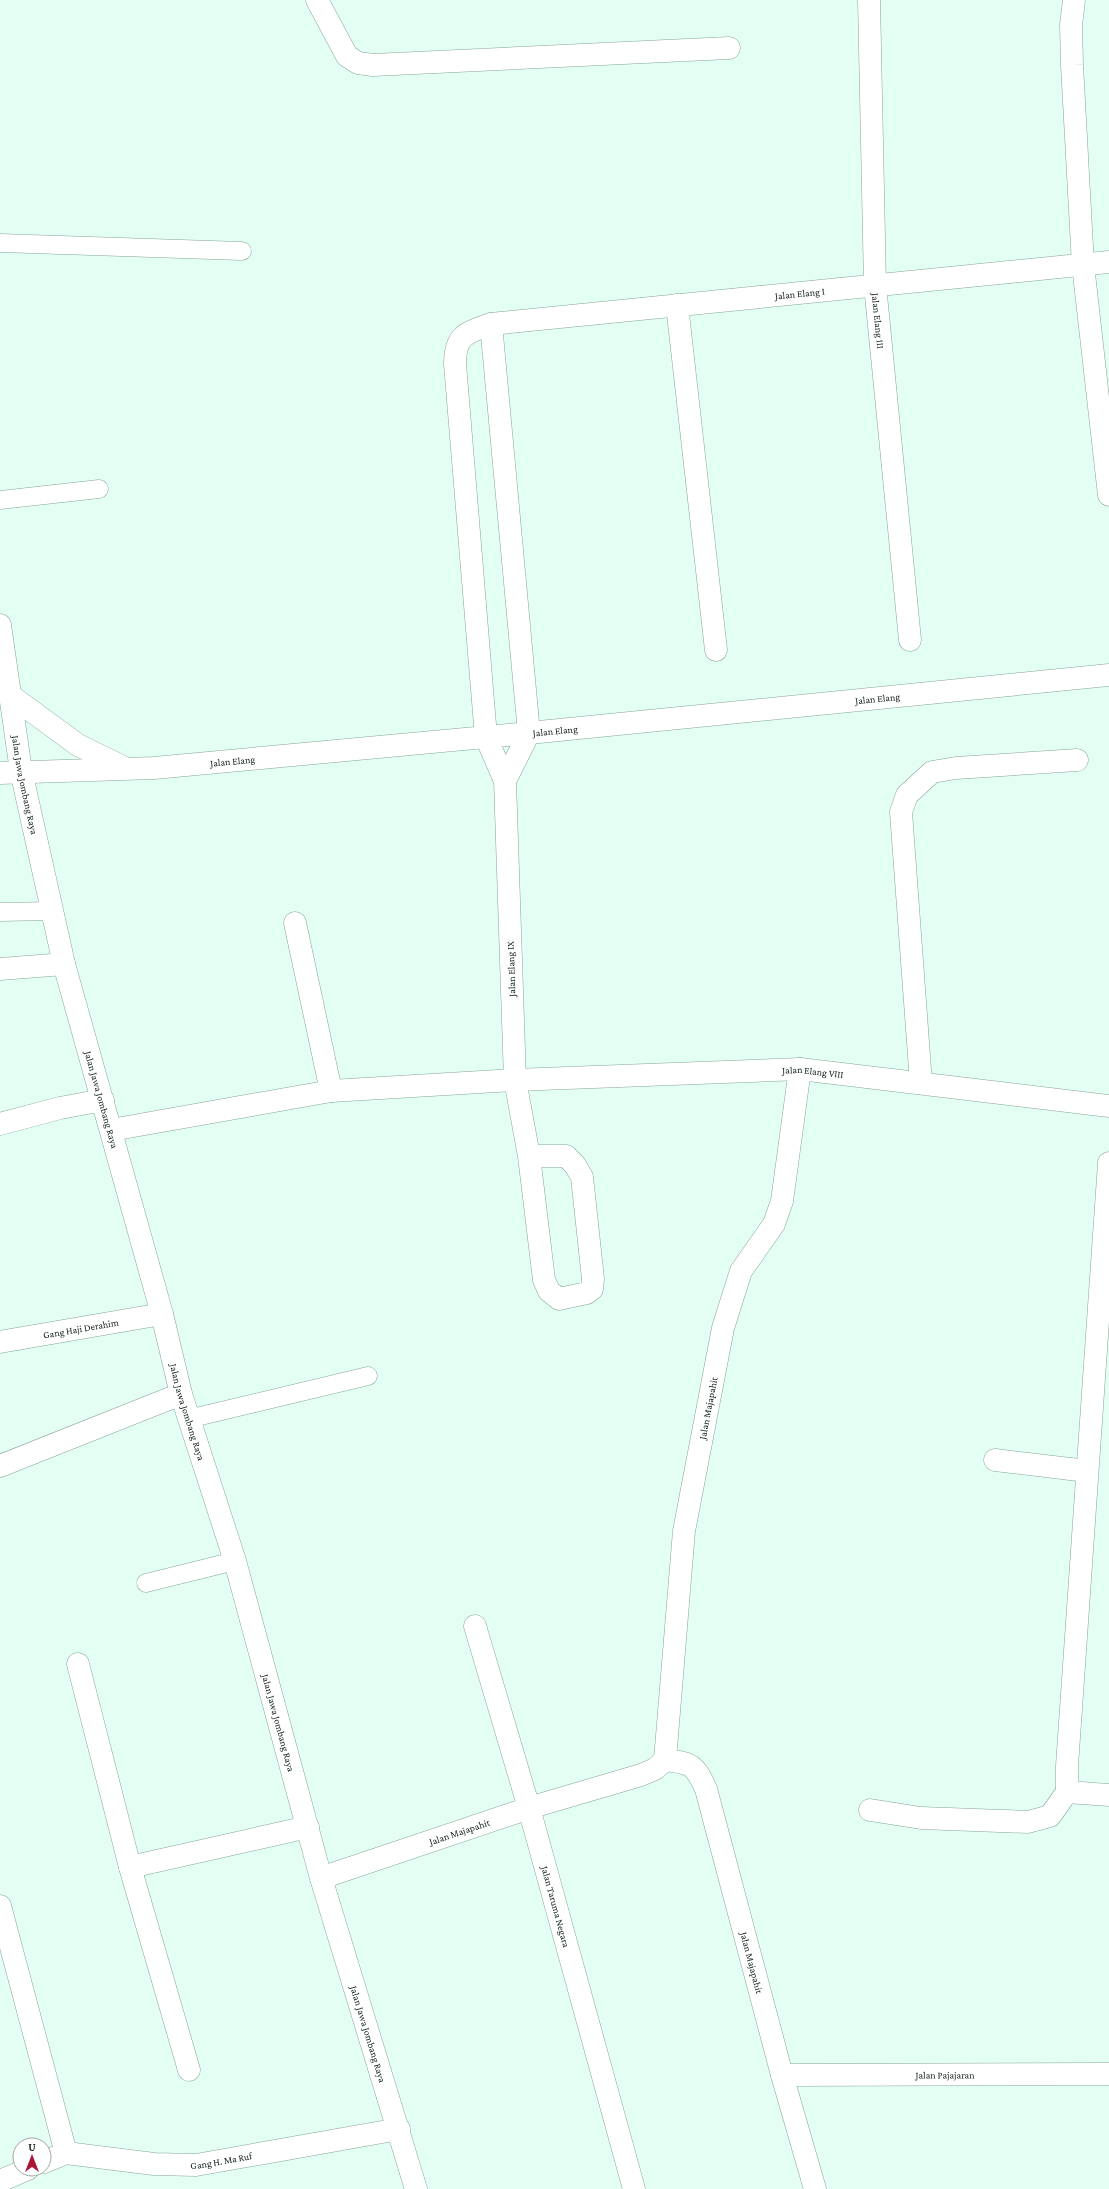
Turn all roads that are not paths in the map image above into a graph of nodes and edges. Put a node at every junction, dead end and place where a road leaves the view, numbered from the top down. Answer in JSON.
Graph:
{"nodes":[{"id":1,"x":317,"y":0,"type":"edge"},
{"id":2,"x":869,"y":0,"type":"edge"},
{"id":3,"x":1074,"y":0,"type":"edge"},
{"id":4,"x":729,"y":48,"type":"dead end"},
{"id":5,"x":0,"y":243,"type":"edge"},
{"id":6,"x":242,"y":251,"type":"dead end"},
{"id":7,"x":1109,"y":262,"type":"edge"},
{"id":8,"x":1083,"y":265,"type":"junction"},
{"id":9,"x":875,"y":285,"type":"junction"},
{"id":10,"x":677,"y":305,"type":"junction"},
{"id":11,"x":491,"y":324,"type":"junction"},
{"id":12,"x":100,"y":489,"type":"dead end"},
{"id":13,"x":1109,"y":495,"type":"edge"},
{"id":14,"x":0,"y":500,"type":"edge"},
{"id":15,"x":0,"y":625,"type":"edge"},
{"id":16,"x":910,"y":640,"type":"dead end"},
{"id":17,"x":716,"y":650,"type":"dead end"},
{"id":18,"x":1109,"y":675,"type":"edge"},
{"id":19,"x":11,"y":696,"type":"junction"},
{"id":20,"x":529,"y":733,"type":"junction"},
{"id":21,"x":486,"y":737,"type":"junction"},
{"id":22,"x":1077,"y":760,"type":"dead end"},
{"id":23,"x":124,"y":768,"type":"junction"},
{"id":24,"x":10,"y":772,"type":"edge"},
{"id":25,"x":504,"y":781,"type":"junction"},
{"id":26,"x":51,"y":911,"type":"junction"},
{"id":27,"x":0,"y":912,"type":"edge"},
{"id":28,"x":294,"y":923,"type":"dead end"},
{"id":29,"x":64,"y":964,"type":"junction"},
{"id":30,"x":0,"y":969,"type":"edge"},
{"id":31,"x":800,"y":1069,"type":"junction"},
{"id":32,"x":514,"y":1080,"type":"junction"},
{"id":33,"x":921,"y":1083,"type":"junction"},
{"id":34,"x":331,"y":1091,"type":"junction"},
{"id":35,"x":103,"y":1100,"type":"junction"},
{"id":36,"x":1109,"y":1106,"type":"edge"},
{"id":37,"x":0,"y":1124,"type":"edge"},
{"id":38,"x":111,"y":1130,"type":"junction"},
{"id":39,"x":529,"y":1156,"type":"junction"},
{"id":40,"x":1109,"y":1163,"type":"edge"},
{"id":41,"x":162,"y":1314,"type":"junction"},
{"id":42,"x":0,"y":1342,"type":"edge"},
{"id":43,"x":368,"y":1376,"type":"dead end"},
{"id":44,"x":181,"y":1394,"type":"junction"},
{"id":45,"x":188,"y":1419,"type":"junction"},
{"id":46,"x":995,"y":1460,"type":"dead end"},
{"id":47,"x":0,"y":1466,"type":"edge"},
{"id":48,"x":1087,"y":1471,"type":"junction"},
{"id":49,"x":235,"y":1561,"type":"junction"},
{"id":50,"x":146,"y":1583,"type":"dead end"},
{"id":51,"x":475,"y":1626,"type":"dead end"},
{"id":52,"x":78,"y":1664,"type":"dead end"},
{"id":53,"x":665,"y":1760,"type":"junction"},
{"id":54,"x":1067,"y":1792,"type":"junction"},
{"id":55,"x":1109,"y":1795,"type":"edge"},
{"id":56,"x":530,"y":1808,"type":"junction"},
{"id":57,"x":870,"y":1810,"type":"dead end"},
{"id":58,"x":308,"y":1827,"type":"junction"},
{"id":59,"x":130,"y":1867,"type":"junction"},
{"id":60,"x":321,"y":1878,"type":"junction"},
{"id":61,"x":0,"y":1906,"type":"edge"},
{"id":62,"x":189,"y":2070,"type":"dead end"},
{"id":63,"x":782,"y":2074,"type":"junction"},
{"id":64,"x":1109,"y":2074,"type":"edge"},
{"id":65,"x":399,"y":2129,"type":"junction"},
{"id":66,"x":66,"y":2153,"type":"junction"},
{"id":67,"x":52,"y":2159,"type":"edge"},
{"id":68,"x":12,"y":2176,"type":"edge"},
{"id":69,"x":0,"y":2181,"type":"edge"},
{"id":70,"x":416,"y":2189,"type":"edge"},
{"id":71,"x":634,"y":2189,"type":"edge"},
{"id":72,"x":815,"y":2189,"type":"edge"}],
"edges":[{"from":1,"to":4,"type":"street"},
{"from":2,"to":9,"type":"street","name":"Jalan Elang III"},
{"from":3,"to":8,"type":"street"},
{"from":5,"to":6,"type":"lane"},
{"from":7,"to":8,"type":"street","name":"Jalan Elang I"},
{"from":8,"to":9,"type":"street","name":"Jalan Elang I"},
{"from":8,"to":13,"type":"street"},
{"from":9,"to":10,"type":"street","name":"Jalan Elang I"},
{"from":9,"to":16,"type":"street","name":"Jalan Elang III"},
{"from":10,"to":11,"type":"street","name":"Jalan Elang I"},
{"from":10,"to":17,"type":"street"},
{"from":11,"to":20,"type":"street"},
{"from":11,"to":21,"type":"street","name":"Jalan Elang I"},
{"from":12,"to":14,"type":"lane"},
{"from":15,"to":19,"type":"street","name":"Jalan Jawa Jombang Raya"},
{"from":18,"to":20,"type":"street","name":"Jalan Elang"},
{"from":19,"to":23,"type":"street"},
{"from":19,"to":24,"type":"street","name":"Jalan Jawa Jombang Raya"},
{"from":20,"to":21,"type":"street","name":"Jalan Elang"},
{"from":20,"to":25,"type":"street","name":"Jalan Elang IX"},
{"from":21,"to":23,"type":"street","name":"Jalan Elang"},
{"from":21,"to":25,"type":"street","name":"Jalan Elang IX"},
{"from":22,"to":33,"type":"street"},
{"from":23,"to":24,"type":"street","name":"Jalan Elang"},
{"from":24,"to":26,"type":"street","name":"Jalan Jawa Jombang Raya"},
{"from":25,"to":32,"type":"street","name":"Jalan Elang IX"},
{"from":26,"to":27,"type":"lane"},
{"from":26,"to":29,"type":"street","name":"Jalan Jawa Jombang Raya"},
{"from":28,"to":34,"type":"street"},
{"from":29,"to":30,"type":"street"},
{"from":29,"to":35,"type":"street","name":"Jalan Jawa Jombang Raya"},
{"from":31,"to":32,"type":"street","name":"Jalan Elang VIII"},
{"from":31,"to":33,"type":"street","name":"Jalan Elang VIII"},
{"from":31,"to":53,"type":"street","name":"Jalan Majapahit"},
{"from":32,"to":34,"type":"street","name":"Jalan Elang VIII"},
{"from":32,"to":39,"type":"street","name":"Jalan Elang IX"},
{"from":33,"to":36,"type":"street","name":"Jalan Elang VIII"},
{"from":34,"to":38,"type":"street","name":"Jalan Elang VIII"},
{"from":35,"to":37,"type":"street"},
{"from":35,"to":38,"type":"street","name":"Jalan Jawa Jombang Raya"},
{"from":38,"to":41,"type":"street","name":"Jalan Jawa Jombang Raya"},
{"from":39,"to":39,"type":"street","name":"Jalan Elang IX"},
{"from":40,"to":48,"type":"street"},
{"from":41,"to":42,"type":"street","name":"Gang Haji Derahim"},
{"from":41,"to":44,"type":"street","name":"Jalan Jawa Jombang Raya"},
{"from":43,"to":45,"type":"lane"},
{"from":44,"to":45,"type":"street","name":"Jalan Jawa Jombang Raya"},
{"from":44,"to":47,"type":"street"},
{"from":45,"to":49,"type":"street","name":"Jalan Jawa Jombang Raya"},
{"from":46,"to":48,"type":"street"},
{"from":48,"to":54,"type":"street"},
{"from":49,"to":50,"type":"lane"},
{"from":49,"to":58,"type":"street","name":"Jalan Jawa Jombang Raya"},
{"from":51,"to":56,"type":"street","name":"Jalan Taruma Negara"},
{"from":52,"to":59,"type":"street"},
{"from":53,"to":56,"type":"street","name":"Jalan Majapahit"},
{"from":53,"to":63,"type":"street","name":"Jalan Majapahit"},
{"from":54,"to":55,"type":"street"},
{"from":54,"to":57,"type":"street"},
{"from":56,"to":60,"type":"street","name":"Jalan Majapahit"},
{"from":56,"to":71,"type":"street","name":"Jalan Taruma Negara"},
{"from":58,"to":59,"type":"street"},
{"from":58,"to":60,"type":"street","name":"Jalan Jawa Jombang Raya"},
{"from":59,"to":62,"type":"street"},
{"from":60,"to":65,"type":"street","name":"Jalan Jawa Jombang Raya"},
{"from":61,"to":66,"type":"street"},
{"from":63,"to":64,"type":"street","name":"Jalan Pajajaran"},
{"from":63,"to":72,"type":"street","name":"Jalan Majapahit"},
{"from":65,"to":66,"type":"street","name":"Gang H. Ma Ruf"},
{"from":65,"to":70,"type":"street","name":"Jalan Jawa Jombang Raya"},
{"from":66,"to":67,"type":"street","name":"Gang H. Ma Ruf"},
{"from":68,"to":69,"type":"street"}]}
